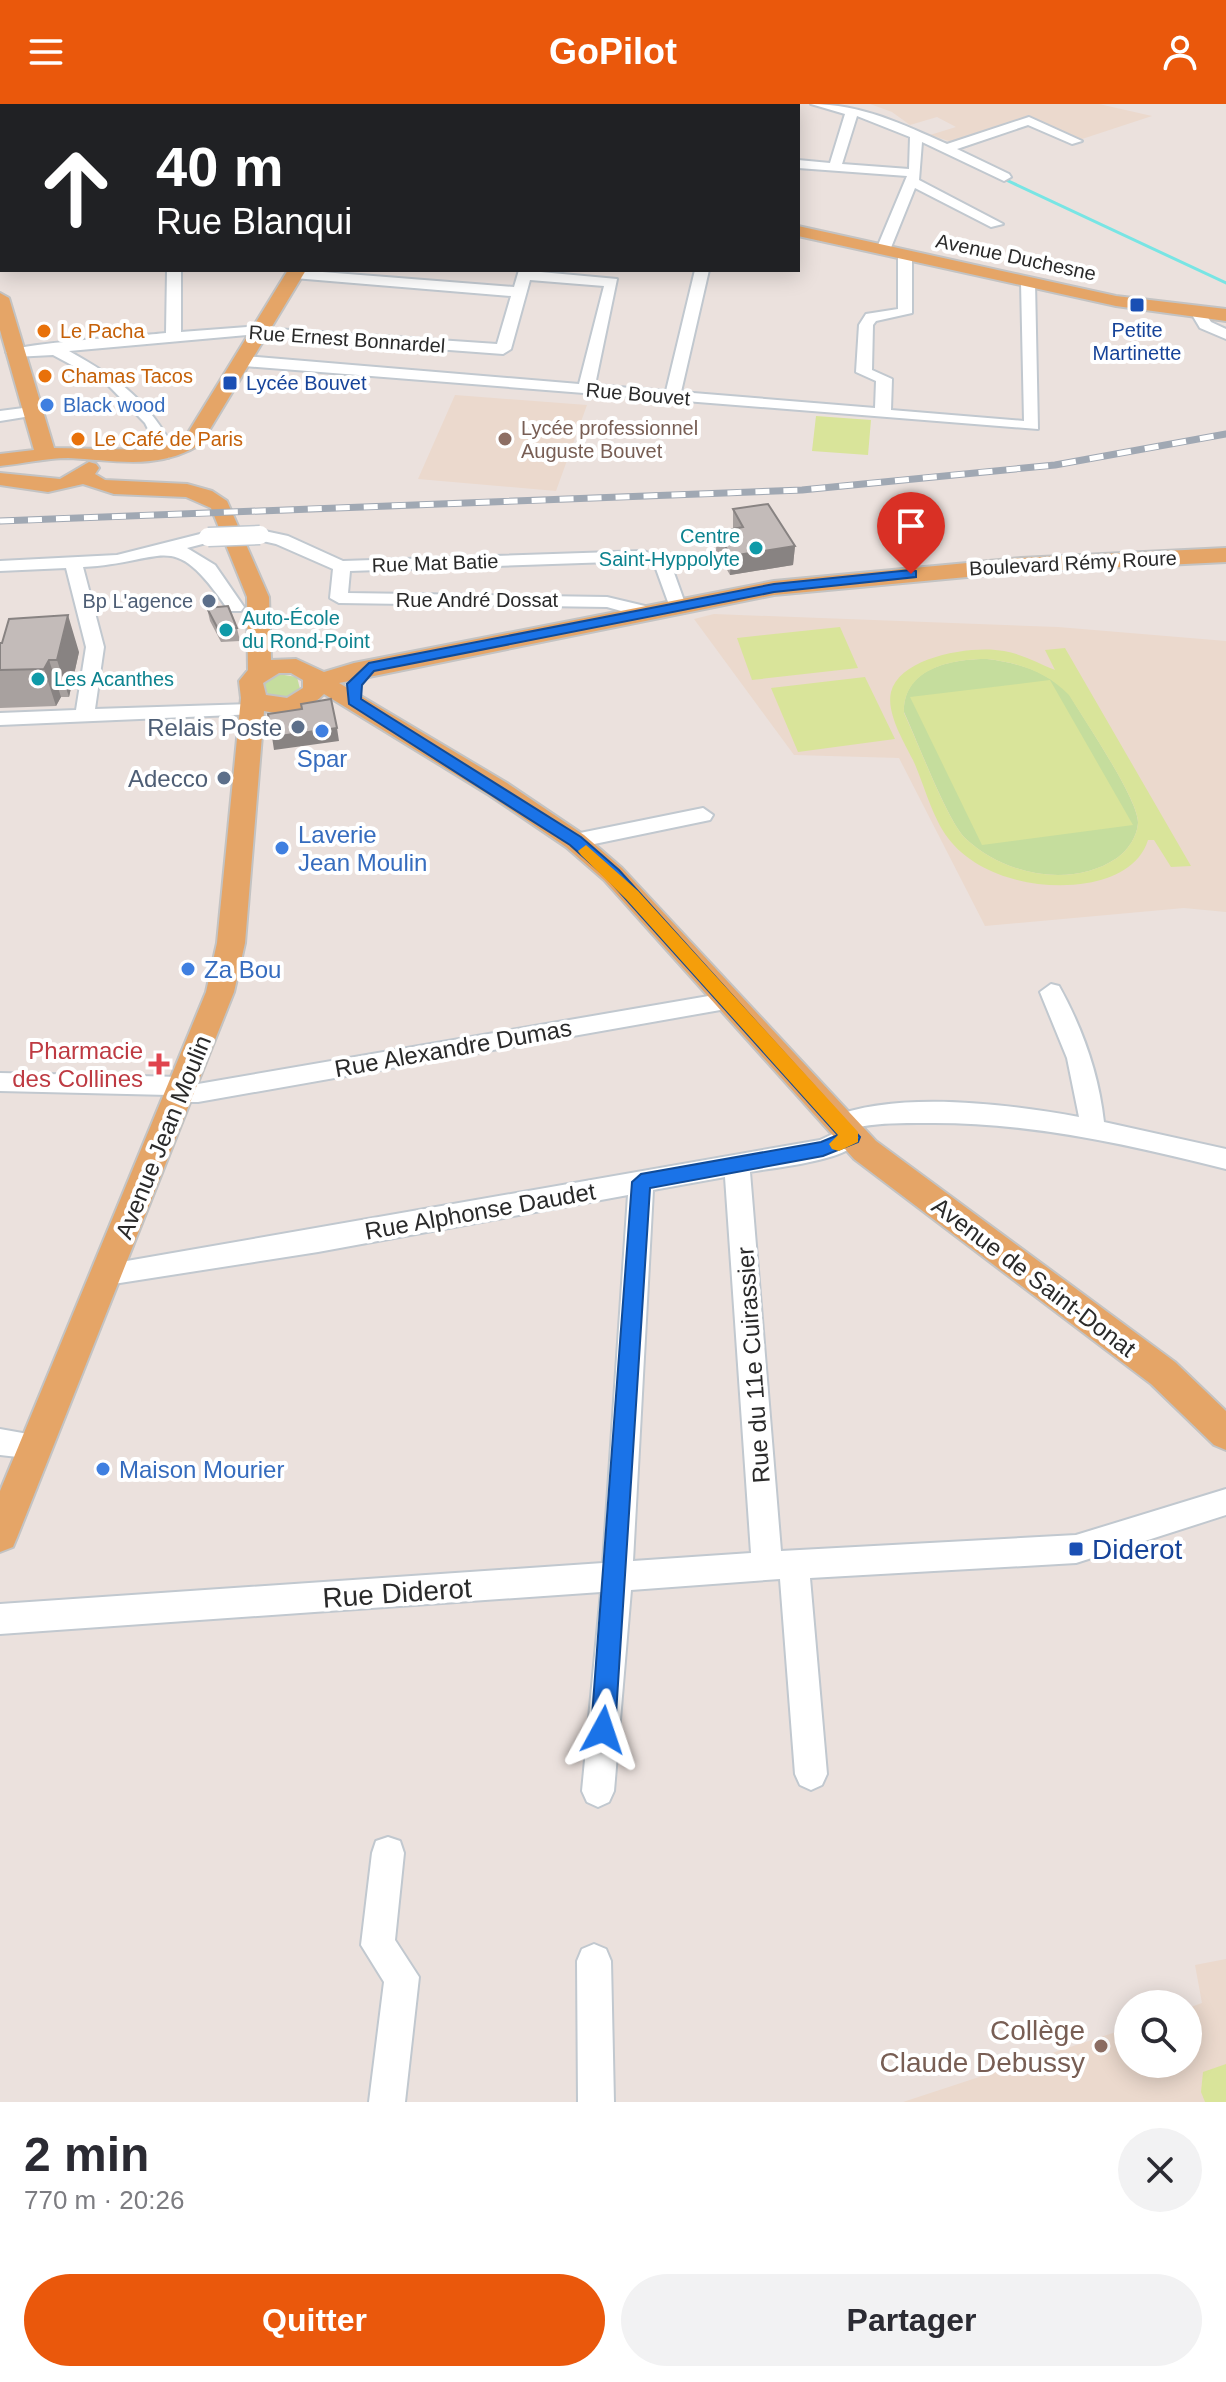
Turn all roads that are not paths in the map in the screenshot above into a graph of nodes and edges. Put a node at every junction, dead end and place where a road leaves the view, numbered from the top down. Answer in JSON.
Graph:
{"nodes":[{"id":1,"x":817,"y":104,"type":"edge"},
{"id":2,"x":852,"y":111,"type":"junction"},
{"id":3,"x":916,"y":136,"type":"junction"},
{"id":4,"x":1076,"y":141,"type":"dead end"},
{"id":5,"x":946,"y":148,"type":"junction"},
{"id":6,"x":800,"y":164,"type":"edge"},
{"id":7,"x":835,"y":166,"type":"junction"},
{"id":8,"x":913,"y":177,"type":"junction"},
{"id":9,"x":1004,"y":177,"type":"dead end"},
{"id":10,"x":996,"y":224,"type":"dead end"},
{"id":11,"x":800,"y":231,"type":"edge"},
{"id":12,"x":883,"y":250,"type":"junction"},
{"id":13,"x":905,"y":255,"type":"junction"},
{"id":14,"x":174,"y":272,"type":"edge"},
{"id":15,"x":296,"y":272,"type":"edge"},
{"id":16,"x":525,"y":272,"type":"edge"},
{"id":17,"x":702,"y":272,"type":"edge"},
{"id":18,"x":1028,"y":282,"type":"junction"},
{"id":19,"x":519,"y":292,"type":"junction"},
{"id":20,"x":0,"y":298,"type":"edge"},
{"id":21,"x":1198,"y":313,"type":"junction"},
{"id":22,"x":1226,"y":315,"type":"edge"},
{"id":23,"x":261,"y":332,"type":"junction"},
{"id":24,"x":1226,"y":335,"type":"edge"},
{"id":25,"x":173,"y":338,"type":"junction"},
{"id":26,"x":9,"y":345,"type":"edge"},
{"id":27,"x":446,"y":345,"type":"junction"},
{"id":28,"x":48,"y":348,"type":"junction"},
{"id":29,"x":244,"y":361,"type":"junction"},
{"id":30,"x":435,"y":377,"type":"junction"},
{"id":31,"x":586,"y":389,"type":"junction"},
{"id":32,"x":672,"y":397,"type":"junction"},
{"id":33,"x":31,"y":412,"type":"junction"},
{"id":34,"x":883,"y":414,"type":"junction"},
{"id":35,"x":0,"y":416,"type":"edge"},
{"id":36,"x":45,"y":453,"type":"junction"},
{"id":37,"x":168,"y":453,"type":"junction"},
{"id":38,"x":8,"y":459,"type":"edge"},
{"id":39,"x":78,"y":471,"type":"junction"},
{"id":40,"x":5,"y":480,"type":"edge"},
{"id":41,"x":168,"y":548,"type":"junction"},
{"id":42,"x":1226,"y":555,"type":"edge"},
{"id":43,"x":73,"y":562,"type":"junction"},
{"id":44,"x":0,"y":566,"type":"edge"},
{"id":45,"x":342,"y":566,"type":"junction"},
{"id":46,"x":235,"y":607,"type":"dead end"},
{"id":47,"x":678,"y":609,"type":"junction"},
{"id":48,"x":643,"y":616,"type":"junction"},
{"id":49,"x":261,"y":636,"type":"junction"},
{"id":50,"x":361,"y":669,"type":"junction"},
{"id":51,"x":260,"y":672,"type":"junction"},
{"id":52,"x":306,"y":680,"type":"junction"},
{"id":53,"x":354,"y":701,"type":"junction"},
{"id":54,"x":256,"y":708,"type":"junction"},
{"id":55,"x":84,"y":718,"type":"junction"},
{"id":56,"x":0,"y":719,"type":"edge"},
{"id":57,"x":703,"y":815,"type":"dead end"},
{"id":58,"x":575,"y":841,"type":"junction"},
{"id":59,"x":1051,"y":992,"type":"dead end"},
{"id":60,"x":726,"y":1001,"type":"junction"},
{"id":61,"x":0,"y":1082,"type":"edge"},
{"id":62,"x":181,"y":1090,"type":"junction"},
{"id":63,"x":1092,"y":1127,"type":"junction"},
{"id":64,"x":845,"y":1131,"type":"junction"},
{"id":65,"x":1226,"y":1159,"type":"edge"},
{"id":66,"x":737,"y":1165,"type":"junction"},
{"id":67,"x":641,"y":1182,"type":"junction"},
{"id":68,"x":107,"y":1274,"type":"junction"},
{"id":69,"x":1226,"y":1434,"type":"edge"},
{"id":70,"x":0,"y":1442,"type":"edge"},
{"id":71,"x":35,"y":1446,"type":"junction"},
{"id":72,"x":1226,"y":1502,"type":"edge"},
{"id":73,"x":0,"y":1535,"type":"edge"},
{"id":74,"x":780,"y":1565,"type":"junction"},
{"id":75,"x":617,"y":1576,"type":"junction"},
{"id":76,"x":0,"y":1619,"type":"edge"},
{"id":77,"x":811,"y":1774,"type":"dead end"},
{"id":78,"x":598,"y":1791,"type":"dead end"},
{"id":79,"x":388,"y":1853,"type":"dead end"},
{"id":80,"x":594,"y":1961,"type":"dead end"},
{"id":81,"x":387,"y":2102,"type":"edge"},
{"id":82,"x":596,"y":2102,"type":"edge"}],
"edges":[{"from":1,"to":2,"type":"street"},
{"from":2,"to":3,"type":"street"},
{"from":2,"to":7,"type":"street"},
{"from":3,"to":5,"type":"street"},
{"from":3,"to":8,"type":"street"},
{"from":4,"to":5,"type":"street"},
{"from":5,"to":9,"type":"street"},
{"from":6,"to":7,"type":"street"},
{"from":7,"to":8,"type":"street"},
{"from":8,"to":10,"type":"street"},
{"from":8,"to":12,"type":"street"},
{"from":11,"to":12,"type":"main road","name":"Avenue Duchesne"},
{"from":12,"to":13,"type":"main road","name":"Avenue Duchesne"},
{"from":13,"to":18,"type":"main road","name":"Avenue Duchesne"},
{"from":13,"to":34,"type":"street"},
{"from":14,"to":25,"type":"street"},
{"from":15,"to":19,"type":"street"},
{"from":15,"to":23,"type":"main road"},
{"from":16,"to":19,"type":"street"},
{"from":16,"to":31,"type":"street"},
{"from":17,"to":32,"type":"street"},
{"from":18,"to":21,"type":"main road","name":"Avenue Duchesne"},
{"from":18,"to":34,"type":"street","name":"Rue Bouvet"},
{"from":19,"to":27,"type":"street","name":"Rue Ernest Bonnardel"},
{"from":20,"to":26,"type":"main road"},
{"from":21,"to":22,"type":"main road","name":"Avenue Duchesne"},
{"from":21,"to":24,"type":"street"},
{"from":23,"to":25,"type":"street","name":"Rue Ernest Bonnardel"},
{"from":23,"to":27,"type":"street","name":"Rue Ernest Bonnardel"},
{"from":23,"to":29,"type":"main road"},
{"from":25,"to":28,"type":"street","name":"Rue Ernest Bonnardel"},
{"from":26,"to":28,"type":"street","name":"Rue Ernest Bonnardel"},
{"from":26,"to":33,"type":"main road"},
{"from":27,"to":30,"type":"street"},
{"from":28,"to":37,"type":"street"},
{"from":29,"to":30,"type":"street","name":"Rue Bouvet"},
{"from":29,"to":37,"type":"main road"},
{"from":30,"to":31,"type":"street","name":"Rue Bouvet"},
{"from":31,"to":32,"type":"street","name":"Rue Bouvet"},
{"from":32,"to":34,"type":"street","name":"Rue Bouvet"},
{"from":33,"to":35,"type":"street"},
{"from":33,"to":36,"type":"main road"},
{"from":36,"to":38,"type":"main road"},
{"from":36,"to":39,"type":"main road"},
{"from":37,"to":39,"type":"main road"},
{"from":38,"to":40,"type":"main road"},
{"from":39,"to":40,"type":"main road"},
{"from":39,"to":49,"type":"main road"},
{"from":41,"to":43,"type":"street","name":"Rue Mat Batie"},
{"from":41,"to":45,"type":"street","name":"Rue Mat Batie","bridge":true},
{"from":41,"to":46,"type":"street"},
{"from":42,"to":47,"type":"main road","name":"Boulevard Rémy Roure"},
{"from":43,"to":44,"type":"street","name":"Rue Mat Batie"},
{"from":43,"to":55,"type":"street"},
{"from":45,"to":47,"type":"street","name":"Rue Mat Batie"},
{"from":45,"to":48,"type":"street","name":"Rue André Dossat"},
{"from":47,"to":48,"type":"main road","name":"Boulevard Rémy Roure"},
{"from":48,"to":50,"type":"main road","name":"Boulevard Rémy Roure"},
{"from":49,"to":51,"type":"main road"},
{"from":49,"to":52,"type":"main road"},
{"from":50,"to":52,"type":"main road","name":"Boulevard Rémy Roure"},
{"from":50,"to":53,"type":"main road"},
{"from":51,"to":52,"type":"main road"},
{"from":51,"to":54,"type":"main road","name":"Avenue Jean Moulin"},
{"from":52,"to":53,"type":"main road"},
{"from":52,"to":54,"type":"main road"},
{"from":53,"to":58,"type":"main road","name":"Avenue de Saint-Donat"},
{"from":54,"to":55,"type":"street"},
{"from":54,"to":62,"type":"main road","name":"Avenue Jean Moulin"},
{"from":55,"to":56,"type":"street"},
{"from":57,"to":58,"type":"street"},
{"from":58,"to":60,"type":"main road","name":"Avenue de Saint-Donat"},
{"from":59,"to":63,"type":"street"},
{"from":60,"to":62,"type":"street","name":"Rue Alexandre Dumas"},
{"from":60,"to":64,"type":"main road","name":"Avenue de Saint-Donat"},
{"from":61,"to":62,"type":"street","name":"Rue Alexandre Dumas"},
{"from":62,"to":68,"type":"main road","name":"Avenue Jean Moulin"},
{"from":63,"to":64,"type":"street","name":"Rue Alphonse Daudet"},
{"from":63,"to":65,"type":"street","name":"Rue Alphonse Daudet"},
{"from":64,"to":66,"type":"street","name":"Rue Alphonse Daudet"},
{"from":64,"to":69,"type":"main road","name":"Avenue de Saint-Donat"},
{"from":66,"to":67,"type":"street","name":"Rue Alphonse Daudet"},
{"from":66,"to":74,"type":"street","name":"Rue du 11e Cuirassier"},
{"from":67,"to":68,"type":"street","name":"Rue Alphonse Daudet"},
{"from":67,"to":75,"type":"street"},
{"from":68,"to":71,"type":"main road","name":"Avenue Jean Moulin"},
{"from":70,"to":71,"type":"street"},
{"from":71,"to":73,"type":"main road","name":"Avenue Jean Moulin"},
{"from":72,"to":74,"type":"street","name":"Rue Diderot"},
{"from":74,"to":75,"type":"street","name":"Rue Diderot"},
{"from":74,"to":77,"type":"street"},
{"from":75,"to":76,"type":"street","name":"Rue Diderot"},
{"from":75,"to":78,"type":"street"},
{"from":79,"to":81,"type":"street"},
{"from":80,"to":82,"type":"street"}]}
